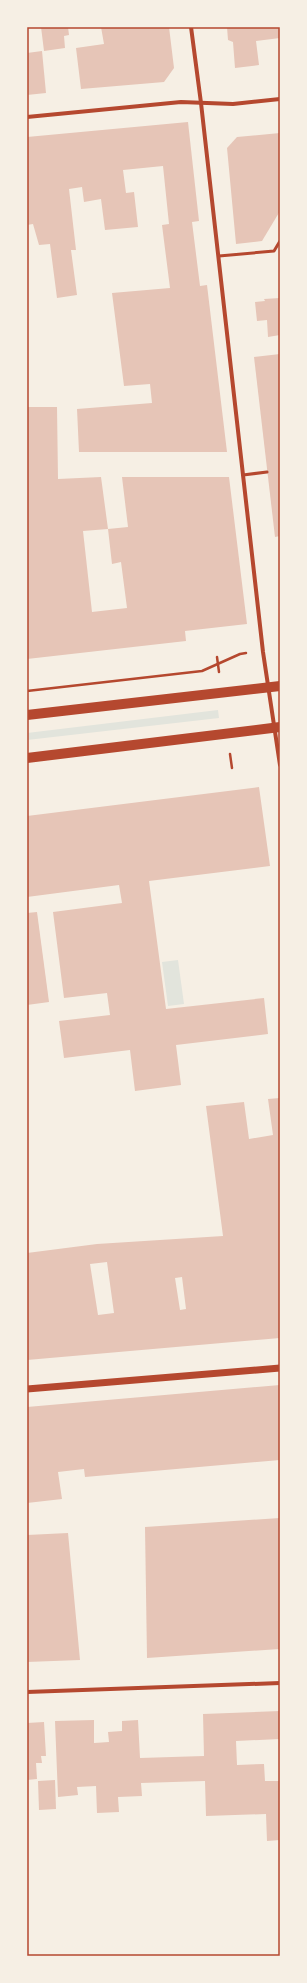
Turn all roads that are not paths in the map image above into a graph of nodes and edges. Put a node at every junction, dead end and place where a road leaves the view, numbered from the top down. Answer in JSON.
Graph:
{"nodes":[{"id":1,"x":191,"y":27,"type":"edge"},
{"id":2,"x":280,"y":99,"type":"edge"},
{"id":3,"x":201,"y":103,"type":"junction"},
{"id":4,"x":27,"y":117,"type":"edge"},
{"id":5,"x":280,"y":242,"type":"edge"},
{"id":6,"x":219,"y":256,"type":"junction"},
{"id":7,"x":267,"y":472,"type":"dead end"},
{"id":8,"x":243,"y":475,"type":"junction"},
{"id":9,"x":280,"y":686,"type":"edge"},
{"id":10,"x":268,"y":687,"type":"junction"},
{"id":11,"x":27,"y":715,"type":"edge"},
{"id":12,"x":277,"y":728,"type":"edge"},
{"id":13,"x":27,"y":758,"type":"edge"},
{"id":14,"x":280,"y":765,"type":"edge"},
{"id":15,"x":280,"y":1368,"type":"edge"},
{"id":16,"x":27,"y":1389,"type":"edge"},
{"id":17,"x":280,"y":1683,"type":"edge"},
{"id":18,"x":27,"y":1692,"type":"edge"}],
"edges":[{"from":1,"to":3,"type":"street"},
{"from":2,"to":3,"type":"street"},
{"from":3,"to":4,"type":"street"},
{"from":3,"to":6,"type":"street"},
{"from":5,"to":6,"type":"lane"},
{"from":6,"to":8,"type":"street"},
{"from":7,"to":8,"type":"lane"},
{"from":8,"to":10,"type":"street"},
{"from":9,"to":10,"type":"main road"},
{"from":10,"to":11,"type":"main road"},
{"from":10,"to":12,"type":"street"},
{"from":12,"to":13,"type":"main road"},
{"from":12,"to":14,"type":"street"},
{"from":15,"to":16,"type":"street"},
{"from":17,"to":18,"type":"street"}]}
